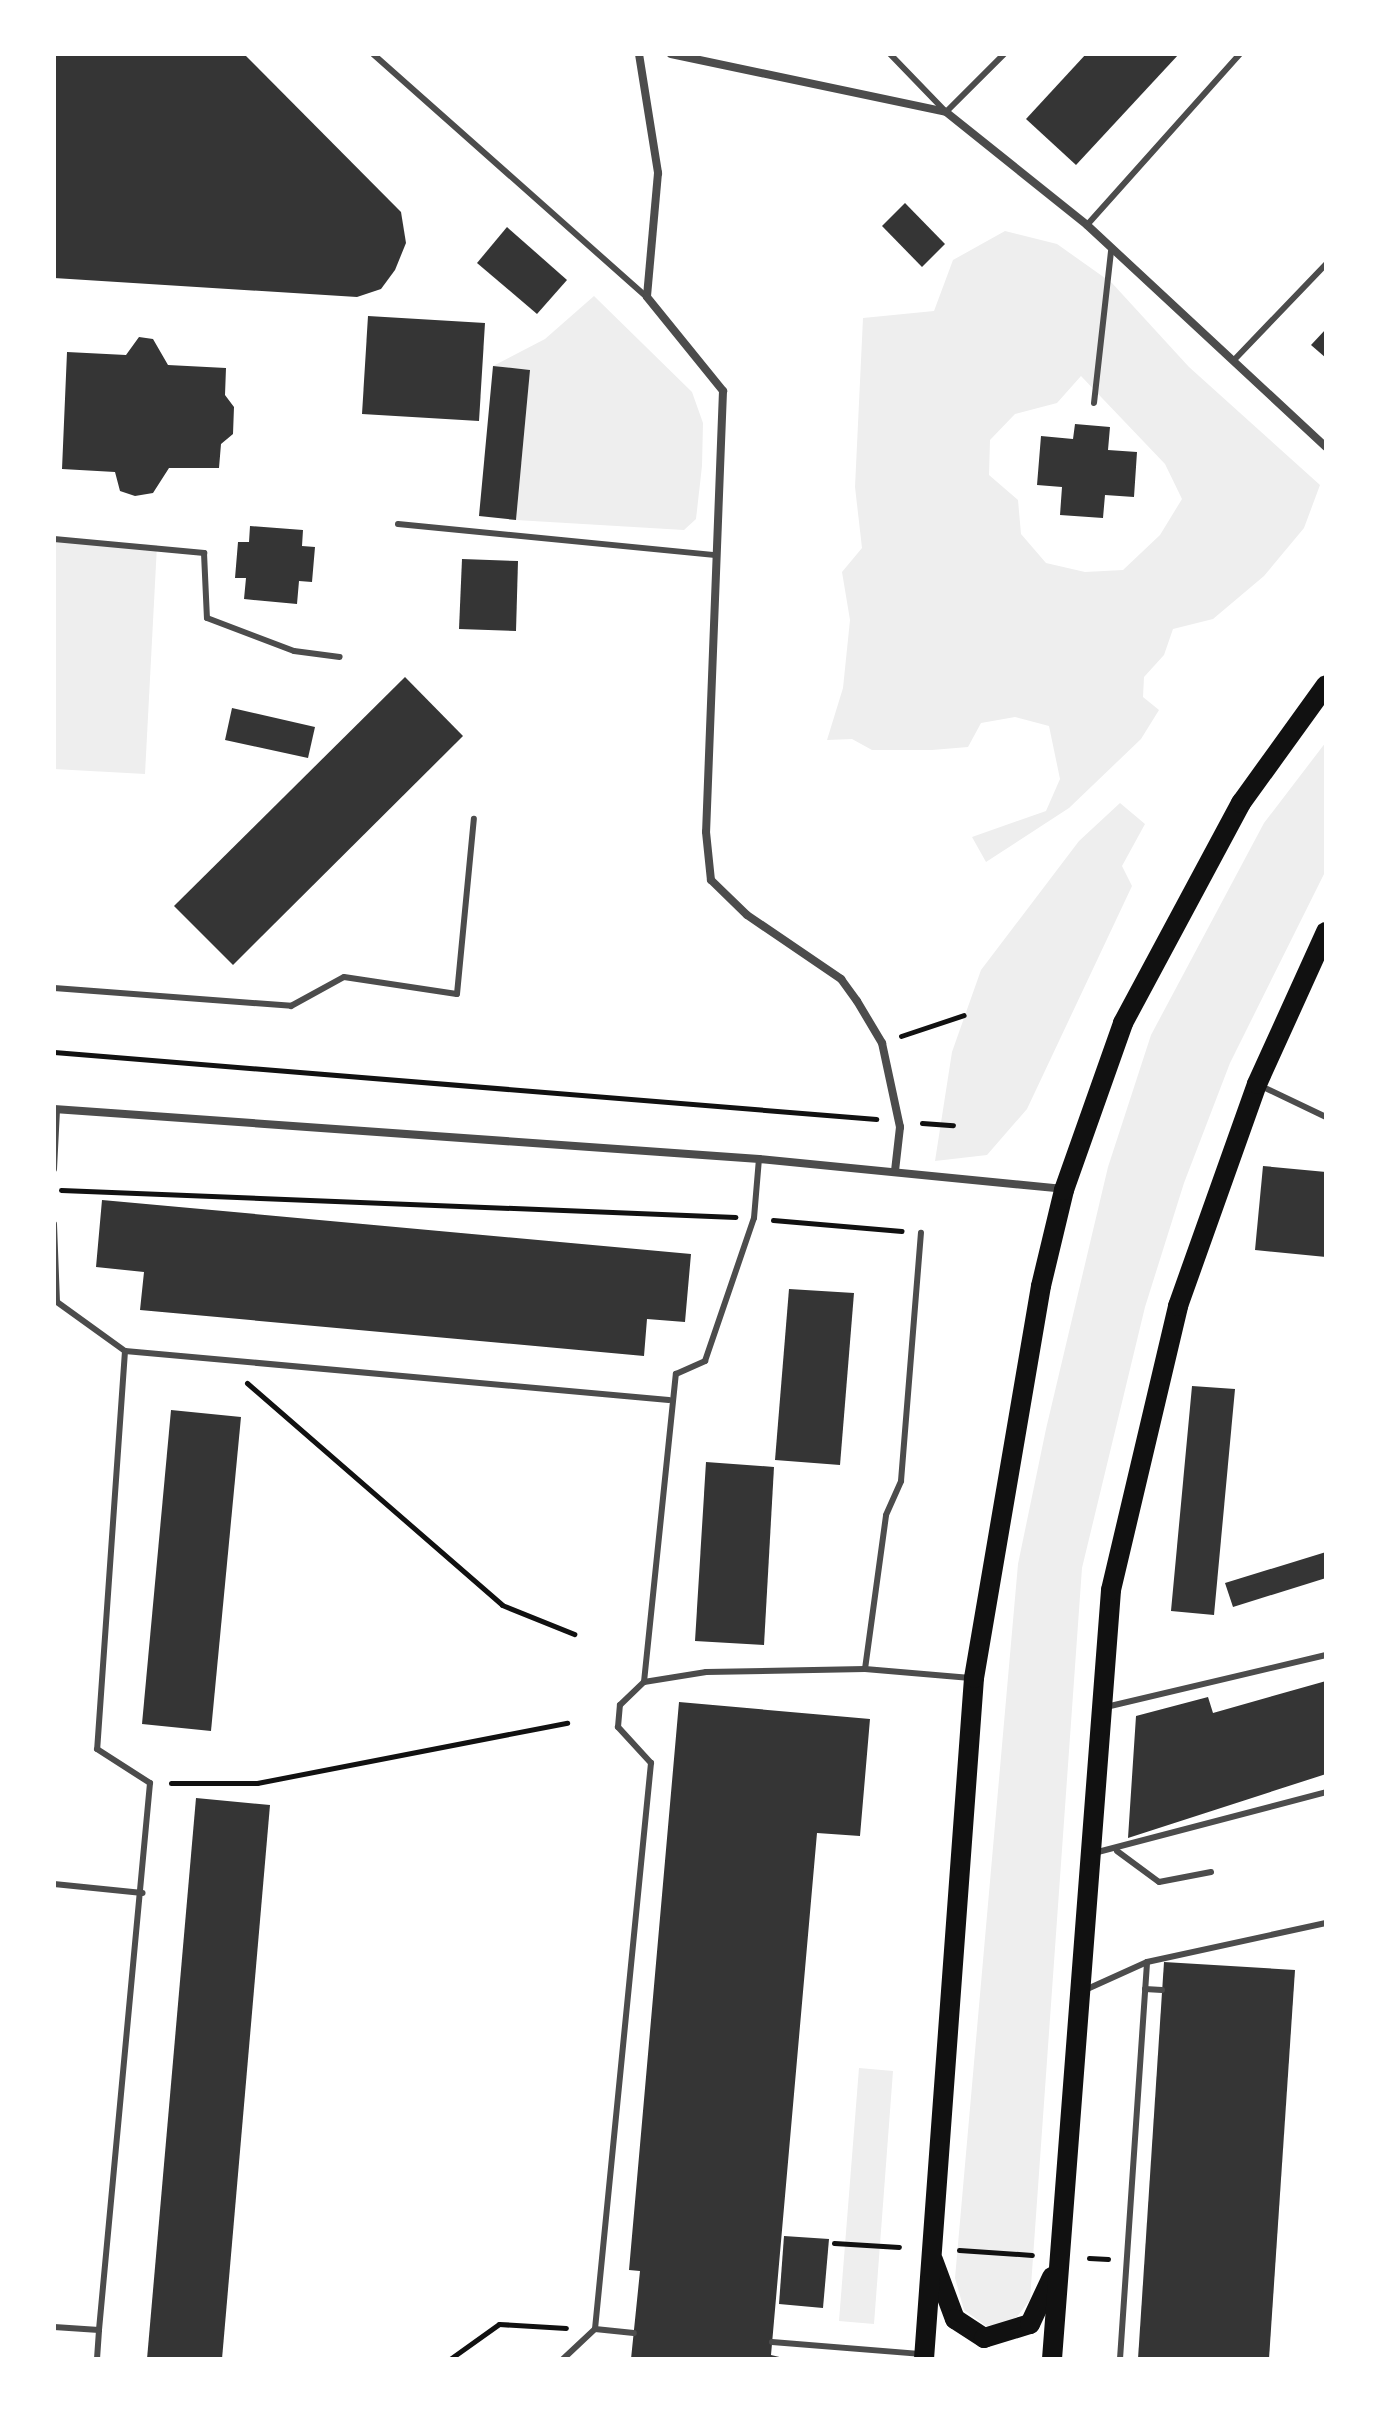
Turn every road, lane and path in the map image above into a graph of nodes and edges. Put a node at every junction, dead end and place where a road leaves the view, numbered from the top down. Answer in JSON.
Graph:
{"nodes":[{"id":1,"x":373,"y":54,"type":"edge"},
{"id":2,"x":639,"y":54,"type":"edge"},
{"id":3,"x":671,"y":54,"type":"edge"},
{"id":4,"x":890,"y":54,"type":"edge"},
{"id":5,"x":1004,"y":54,"type":"edge"},
{"id":6,"x":1240,"y":54,"type":"edge"},
{"id":7,"x":946,"y":112,"type":"junction"},
{"id":8,"x":1087,"y":225,"type":"junction"},
{"id":9,"x":1111,"y":251,"type":"junction"},
{"id":10,"x":1326,"y":264,"type":"edge"},
{"id":11,"x":647,"y":297,"type":"junction"},
{"id":12,"x":1235,"y":359,"type":"junction"},
{"id":13,"x":1094,"y":403,"type":"dead end"},
{"id":14,"x":1326,"y":447,"type":"edge"},
{"id":15,"x":398,"y":524,"type":"dead end"},
{"id":16,"x":54,"y":539,"type":"edge"},
{"id":17,"x":715,"y":555,"type":"junction"},
{"id":18,"x":340,"y":657,"type":"dead end"},
{"id":19,"x":1326,"y":685,"type":"edge"},
{"id":20,"x":474,"y":819,"type":"dead end"},
{"id":21,"x":1326,"y":932,"type":"edge"},
{"id":22,"x":54,"y":988,"type":"edge"},
{"id":23,"x":964,"y":1015,"type":"dead end"},
{"id":24,"x":882,"y":1043,"type":"junction"},
{"id":25,"x":54,"y":1052,"type":"edge"},
{"id":26,"x":1257,"y":1084,"type":"junction"},
{"id":27,"x":56,"y":1110,"type":"edge"},
{"id":28,"x":1326,"y":1117,"type":"edge"},
{"id":29,"x":898,"y":1121,"type":"junction"},
{"id":30,"x":953,"y":1125,"type":"dead end"},
{"id":31,"x":759,"y":1159,"type":"junction"},
{"id":32,"x":54,"y":1169,"type":"edge"},
{"id":33,"x":895,"y":1171,"type":"junction"},
{"id":34,"x":54,"y":1190,"type":"edge"},
{"id":35,"x":1064,"y":1190,"type":"junction"},
{"id":36,"x":710,"y":1215,"type":"dead end"},
{"id":37,"x":754,"y":1218,"type":"junction"},
{"id":38,"x":54,"y":1224,"type":"edge"},
{"id":39,"x":921,"y":1233,"type":"joint"},
{"id":40,"x":125,"y":1351,"type":"junction"},
{"id":41,"x":225,"y":1364,"type":"junction"},
{"id":42,"x":669,"y":1400,"type":"junction"},
{"id":43,"x":574,"y":1634,"type":"dead end"},
{"id":44,"x":1326,"y":1655,"type":"edge"},
{"id":45,"x":865,"y":1669,"type":"junction"},
{"id":46,"x":974,"y":1678,"type":"junction"},
{"id":47,"x":644,"y":1682,"type":"junction"},
{"id":48,"x":1102,"y":1707,"type":"junction"},
{"id":49,"x":567,"y":1723,"type":"dead end"},
{"id":50,"x":150,"y":1783,"type":"junction"},
{"id":51,"x":1326,"y":1792,"type":"edge"},
{"id":52,"x":1117,"y":1851,"type":"junction"},
{"id":53,"x":1091,"y":1853,"type":"junction"},
{"id":54,"x":1211,"y":1872,"type":"dead end"},
{"id":55,"x":54,"y":1884,"type":"edge"},
{"id":56,"x":143,"y":1893,"type":"junction"},
{"id":57,"x":1326,"y":1923,"type":"edge"},
{"id":58,"x":1147,"y":1962,"type":"junction"},
{"id":59,"x":1145,"y":1989,"type":"junction"},
{"id":60,"x":1162,"y":1990,"type":"dead end"},
{"id":61,"x":1080,"y":1992,"type":"junction"},
{"id":62,"x":834,"y":2243,"type":"dead end"},
{"id":63,"x":899,"y":2247,"type":"dead end"},
{"id":64,"x":929,"y":2248,"type":"junction"},
{"id":65,"x":958,"y":2250,"type":"dead end"},
{"id":66,"x":1033,"y":2255,"type":"dead end"},
{"id":67,"x":1060,"y":2256,"type":"junction"},
{"id":68,"x":1089,"y":2258,"type":"dead end"},
{"id":69,"x":1115,"y":2259,"type":"dead end"},
{"id":70,"x":54,"y":2327,"type":"edge"},
{"id":71,"x":595,"y":2329,"type":"junction"},
{"id":72,"x":99,"y":2330,"type":"junction"},
{"id":73,"x":634,"y":2333,"type":"dead end"},
{"id":74,"x":772,"y":2342,"type":"dead end"},
{"id":75,"x":924,"y":2357,"type":"edge"},
{"id":76,"x":97,"y":2359,"type":"edge"},
{"id":77,"x":450,"y":2359,"type":"edge"},
{"id":78,"x":563,"y":2359,"type":"edge"},
{"id":79,"x":1052,"y":2359,"type":"edge"},
{"id":80,"x":1120,"y":2359,"type":"edge"}],
"edges":[{"from":1,"to":11,"type":"lane"},
{"from":2,"to":11,"type":"street"},
{"from":3,"to":7,"type":"street"},
{"from":4,"to":7,"type":"lane"},
{"from":5,"to":7,"type":"lane"},
{"from":6,"to":8,"type":"lane"},
{"from":7,"to":8,"type":"street"},
{"from":8,"to":9,"type":"street"},
{"from":9,"to":12,"type":"street"},
{"from":9,"to":13,"type":"lane"},
{"from":10,"to":12,"type":"lane"},
{"from":11,"to":17,"type":"street"},
{"from":12,"to":14,"type":"street"},
{"from":15,"to":17,"type":"lane"},
{"from":16,"to":18,"type":"lane"},
{"from":17,"to":24,"type":"street"},
{"from":19,"to":35,"type":"main road"},
{"from":20,"to":22,"type":"lane"},
{"from":21,"to":26,"type":"main road"},
{"from":23,"to":24,"type":"path"},
{"from":24,"to":29,"type":"street"},
{"from":25,"to":29,"type":"path"},
{"from":26,"to":28,"type":"lane"},
{"from":26,"to":48,"type":"main road"},
{"from":27,"to":31,"type":"street"},
{"from":27,"to":32,"type":"lane"},
{"from":29,"to":30,"type":"path"},
{"from":29,"to":33,"type":"street"},
{"from":31,"to":33,"type":"street"},
{"from":31,"to":37,"type":"lane"},
{"from":33,"to":35,"type":"street"},
{"from":34,"to":36,"type":"path"},
{"from":35,"to":46,"type":"main road"},
{"from":37,"to":39,"type":"path"},
{"from":37,"to":42,"type":"lane"},
{"from":38,"to":40,"type":"lane"},
{"from":39,"to":45,"type":"lane"},
{"from":40,"to":41,"type":"lane"},
{"from":40,"to":50,"type":"lane"},
{"from":41,"to":42,"type":"lane"},
{"from":41,"to":43,"type":"path"},
{"from":42,"to":47,"type":"lane"},
{"from":44,"to":48,"type":"lane"},
{"from":45,"to":46,"type":"lane"},
{"from":45,"to":47,"type":"lane"},
{"from":46,"to":64,"type":"main road"},
{"from":47,"to":71,"type":"lane"},
{"from":48,"to":53,"type":"main road"},
{"from":49,"to":50,"type":"path"},
{"from":50,"to":56,"type":"lane"},
{"from":51,"to":52,"type":"lane"},
{"from":52,"to":53,"type":"lane"},
{"from":52,"to":54,"type":"lane"},
{"from":53,"to":61,"type":"main road"},
{"from":55,"to":56,"type":"lane"},
{"from":56,"to":72,"type":"lane"},
{"from":57,"to":58,"type":"lane"},
{"from":58,"to":59,"type":"lane"},
{"from":58,"to":61,"type":"lane"},
{"from":59,"to":60,"type":"lane"},
{"from":59,"to":80,"type":"lane"},
{"from":61,"to":67,"type":"main road"},
{"from":62,"to":63,"type":"path"},
{"from":64,"to":67,"type":"main road"},
{"from":64,"to":75,"type":"main road"},
{"from":65,"to":66,"type":"path"},
{"from":67,"to":79,"type":"main road"},
{"from":68,"to":69,"type":"path"},
{"from":70,"to":72,"type":"lane"},
{"from":71,"to":73,"type":"lane"},
{"from":71,"to":77,"type":"path"},
{"from":71,"to":78,"type":"lane"},
{"from":72,"to":76,"type":"lane"},
{"from":74,"to":75,"type":"lane"}]}
